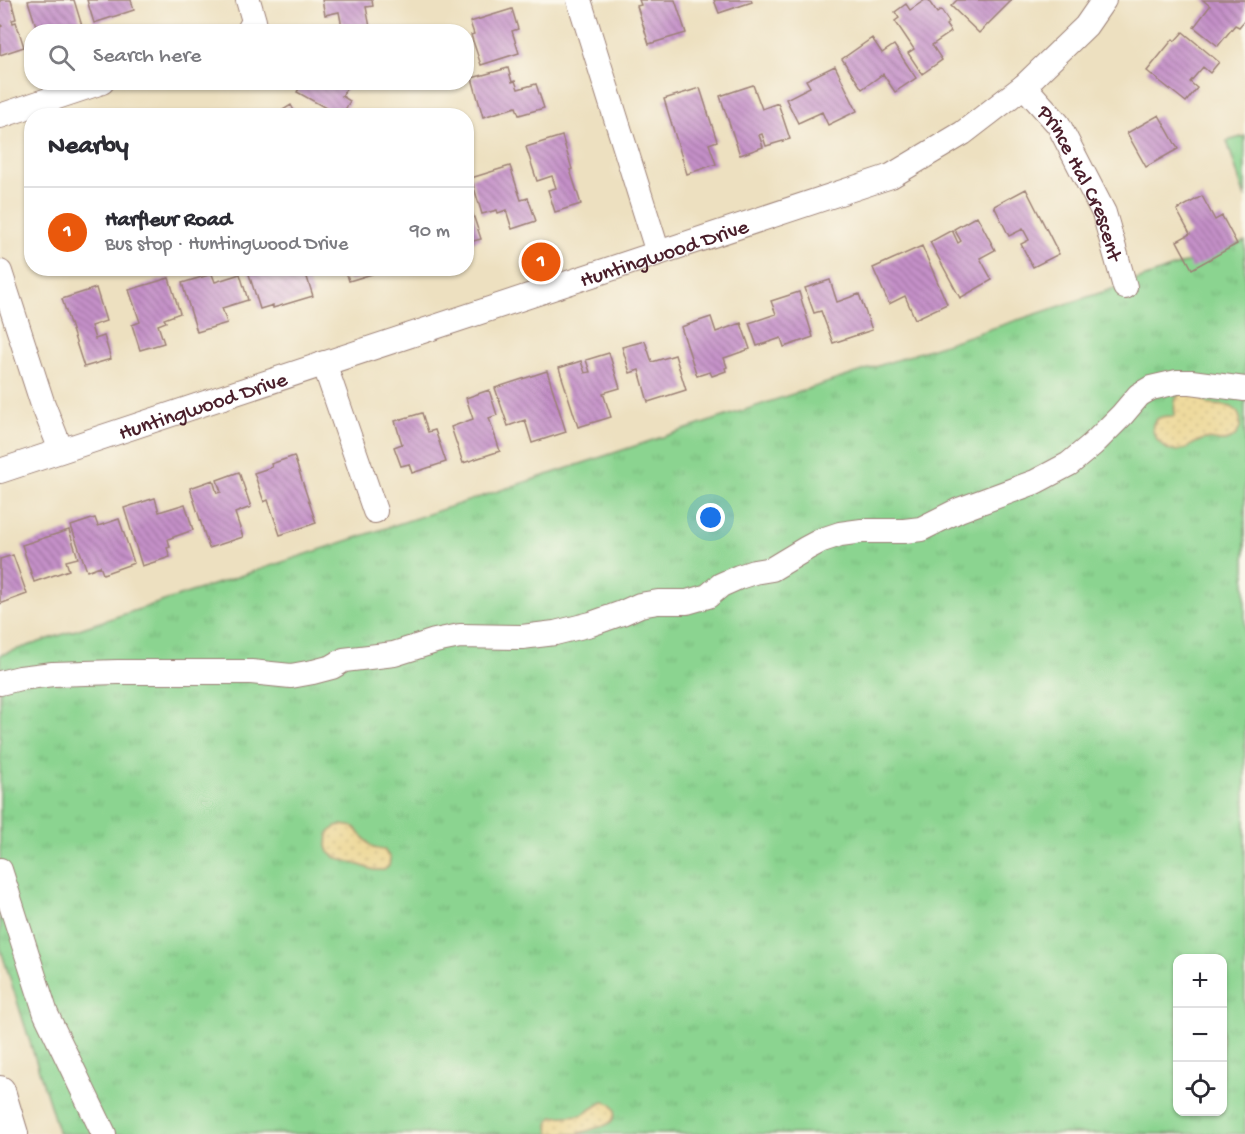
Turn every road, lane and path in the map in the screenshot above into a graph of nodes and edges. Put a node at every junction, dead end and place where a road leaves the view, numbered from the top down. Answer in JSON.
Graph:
{"nodes":[{"id":1,"x":248,"y":0,"type":"edge"},
{"id":2,"x":579,"y":0,"type":"edge"},
{"id":3,"x":1104,"y":0,"type":"edge"},
{"id":4,"x":252,"y":24,"type":"edge"},
{"id":5,"x":1024,"y":86,"type":"junction"},
{"id":6,"x":78,"y":90,"type":"edge"},
{"id":7,"x":24,"y":108,"type":"edge"},
{"id":8,"x":24,"y":108,"type":"edge"},
{"id":9,"x":0,"y":116,"type":"edge"},
{"id":10,"x":658,"y":253,"type":"junction"},
{"id":11,"x":0,"y":272,"type":"edge"},
{"id":12,"x":1125,"y":287,"type":"dead end"},
{"id":13,"x":324,"y":363,"type":"junction"},
{"id":14,"x":1245,"y":389,"type":"edge"},
{"id":15,"x":61,"y":450,"type":"junction"},
{"id":16,"x":0,"y":471,"type":"edge"},
{"id":17,"x":375,"y":512,"type":"dead end"},
{"id":18,"x":0,"y":683,"type":"edge"},
{"id":19,"x":0,"y":870,"type":"edge"},
{"id":20,"x":0,"y":1091,"type":"edge"},
{"id":21,"x":13,"y":1134,"type":"edge"},
{"id":22,"x":104,"y":1134,"type":"edge"}],
"edges":[{"from":1,"to":4,"type":"street"},
{"from":2,"to":10,"type":"street"},
{"from":3,"to":5,"type":"street","name":"Huntingwood Drive"},
{"from":5,"to":10,"type":"street","name":"Huntingwood Drive"},
{"from":5,"to":12,"type":"street","name":"Prince Hal Crescent"},
{"from":6,"to":8,"type":"street"},
{"from":7,"to":9,"type":"street"},
{"from":10,"to":13,"type":"street","name":"Huntingwood Drive"},
{"from":11,"to":15,"type":"street"},
{"from":13,"to":15,"type":"street","name":"Huntingwood Drive"},
{"from":13,"to":17,"type":"street"},
{"from":14,"to":18,"type":"street"},
{"from":15,"to":16,"type":"street","name":"Huntingwood Drive"},
{"from":19,"to":22,"type":"street"},
{"from":20,"to":21,"type":"main road"}]}
